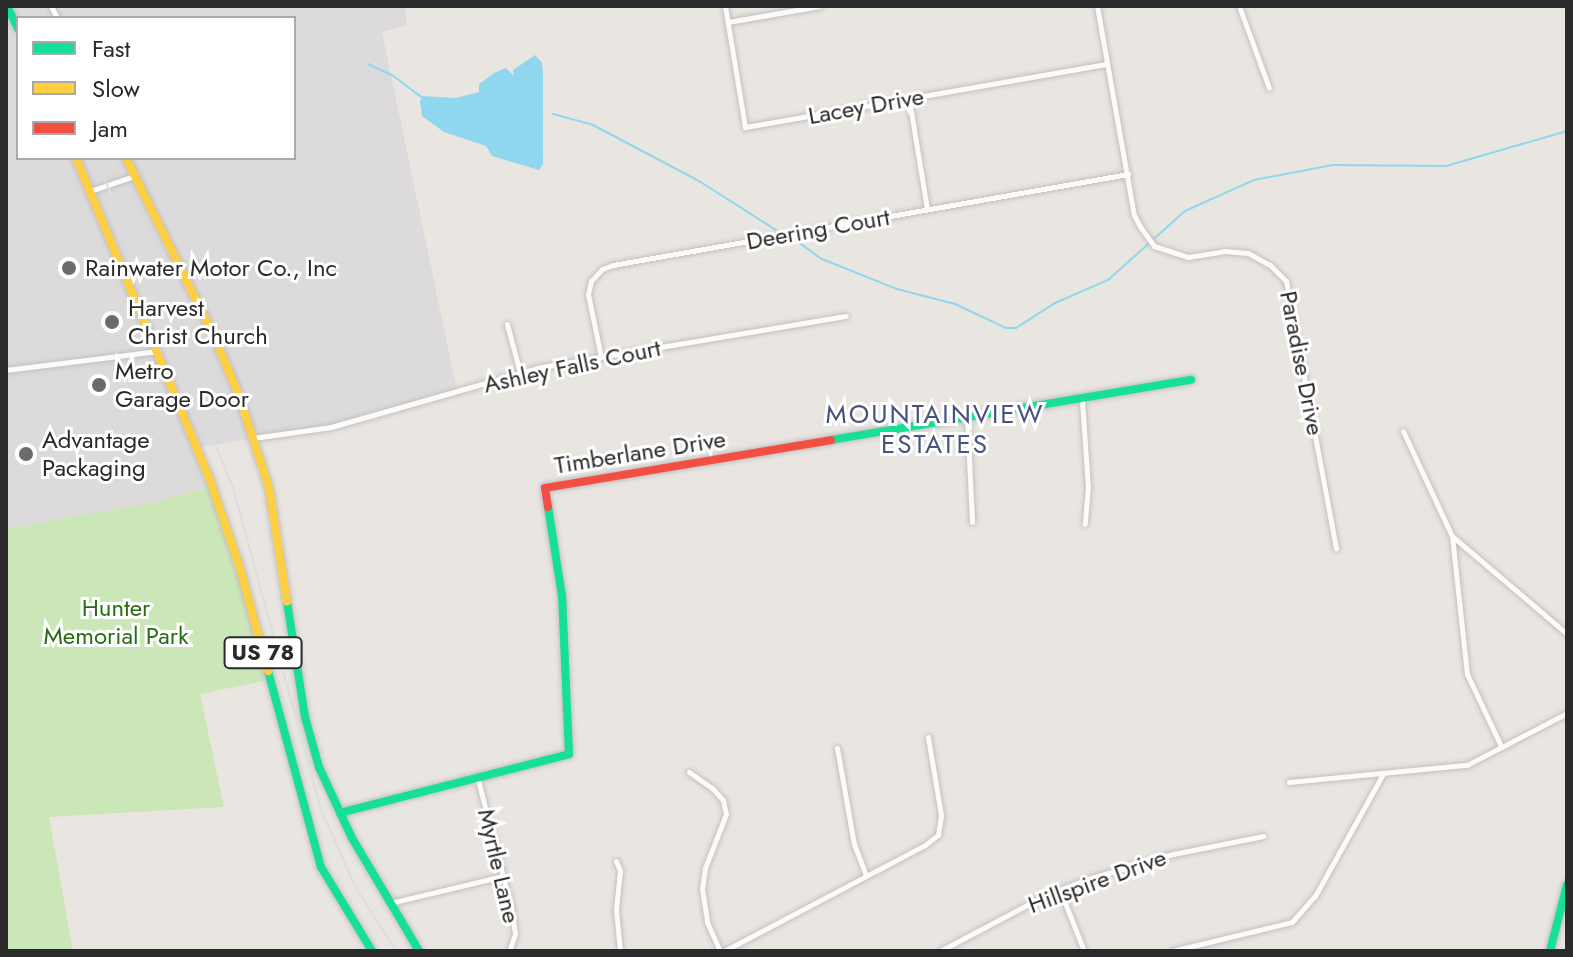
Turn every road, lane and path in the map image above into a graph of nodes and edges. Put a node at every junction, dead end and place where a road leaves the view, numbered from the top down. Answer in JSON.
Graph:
{"nodes":[{"id":1,"x":7,"y":6,"type":"edge"},
{"id":2,"x":725,"y":6,"type":"edge"},
{"id":3,"x":820,"y":6,"type":"edge"},
{"id":4,"x":1097,"y":6,"type":"edge"},
{"id":5,"x":1239,"y":6,"type":"edge"},
{"id":6,"x":728,"y":22,"type":"junction"},
{"id":7,"x":16,"y":25,"type":"edge"},
{"id":8,"x":1107,"y":64,"type":"junction"},
{"id":9,"x":1269,"y":88,"type":"dead end"},
{"id":10,"x":909,"y":99,"type":"junction"},
{"id":11,"x":77,"y":160,"type":"edge"},
{"id":12,"x":127,"y":160,"type":"edge"},
{"id":13,"x":1128,"y":174,"type":"junction"},
{"id":14,"x":134,"y":176,"type":"junction"},
{"id":15,"x":90,"y":191,"type":"junction"},
{"id":16,"x":927,"y":209,"type":"junction"},
{"id":17,"x":846,"y":316,"type":"dead end"},
{"id":18,"x":507,"y":324,"type":"dead end"},
{"id":19,"x":159,"y":351,"type":"junction"},
{"id":20,"x":601,"y":357,"type":"junction"},
{"id":21,"x":6,"y":370,"type":"edge"},
{"id":22,"x":520,"y":373,"type":"junction"},
{"id":23,"x":1191,"y":380,"type":"dead end"},
{"id":24,"x":1082,"y":400,"type":"junction"},
{"id":25,"x":967,"y":418,"type":"junction"},
{"id":26,"x":1403,"y":431,"type":"dead end"},
{"id":27,"x":253,"y":438,"type":"junction"},
{"id":28,"x":972,"y":522,"type":"dead end"},
{"id":29,"x":1085,"y":524,"type":"dead end"},
{"id":30,"x":1452,"y":536,"type":"junction"},
{"id":31,"x":1336,"y":548,"type":"dead end"},
{"id":32,"x":1567,"y":634,"type":"edge"},
{"id":33,"x":1567,"y":713,"type":"edge"},
{"id":34,"x":928,"y":737,"type":"dead end"},
{"id":35,"x":1501,"y":746,"type":"junction"},
{"id":36,"x":837,"y":748,"type":"dead end"},
{"id":37,"x":689,"y":772,"type":"dead end"},
{"id":38,"x":1383,"y":774,"type":"junction"},
{"id":39,"x":478,"y":780,"type":"junction"},
{"id":40,"x":1289,"y":782,"type":"dead end"},
{"id":41,"x":340,"y":813,"type":"junction"},
{"id":42,"x":1263,"y":836,"type":"dead end"},
{"id":43,"x":616,"y":861,"type":"dead end"},
{"id":44,"x":503,"y":876,"type":"junction"},
{"id":45,"x":866,"y":876,"type":"junction"},
{"id":46,"x":1567,"y":885,"type":"edge"},
{"id":47,"x":1060,"y":890,"type":"junction"},
{"id":48,"x":390,"y":903,"type":"junction"},
{"id":49,"x":372,"y":951,"type":"edge"},
{"id":50,"x":419,"y":951,"type":"edge"},
{"id":51,"x":509,"y":951,"type":"edge"},
{"id":52,"x":620,"y":951,"type":"edge"},
{"id":53,"x":722,"y":951,"type":"edge"},
{"id":54,"x":940,"y":951,"type":"edge"},
{"id":55,"x":1084,"y":951,"type":"edge"},
{"id":56,"x":1172,"y":951,"type":"edge"},
{"id":57,"x":1550,"y":951,"type":"edge"}],
"edges":[{"from":1,"to":7,"type":"street"},
{"from":2,"to":6,"type":"street","name":"Lacey Drive"},
{"from":3,"to":6,"type":"street"},
{"from":4,"to":8,"type":"street","name":"Paradise Drive"},
{"from":5,"to":9,"type":"street"},
{"from":6,"to":10,"type":"street","name":"Lacey Drive"},
{"from":8,"to":10,"type":"street","name":"Lacey Drive"},
{"from":8,"to":13,"type":"street","name":"Paradise Drive"},
{"from":10,"to":16,"type":"street"},
{"from":11,"to":15,"type":"street","number":"US 78"},
{"from":12,"to":14,"type":"street"},
{"from":13,"to":16,"type":"street","name":"Deering Court"},
{"from":13,"to":31,"type":"street","name":"Paradise Drive"},
{"from":14,"to":15,"type":"street"},
{"from":14,"to":27,"type":"street"},
{"from":15,"to":19,"type":"street","number":"US 78"},
{"from":16,"to":20,"type":"street","name":"Deering Court"},
{"from":17,"to":20,"type":"street","name":"Ashley Falls Court"},
{"from":18,"to":22,"type":"street"},
{"from":19,"to":21,"type":"street"},
{"from":19,"to":49,"type":"street","number":"US 78"},
{"from":20,"to":22,"type":"street","name":"Ashley Falls Court"},
{"from":22,"to":27,"type":"street","name":"Ashley Falls Court"},
{"from":23,"to":24,"type":"street","name":"Timberlane Drive"},
{"from":24,"to":25,"type":"street","name":"Timberlane Drive"},
{"from":24,"to":29,"type":"street"},
{"from":25,"to":28,"type":"street"},
{"from":25,"to":39,"type":"street","name":"Timberlane Drive"},
{"from":26,"to":30,"type":"street"},
{"from":27,"to":41,"type":"street"},
{"from":30,"to":32,"type":"street"},
{"from":30,"to":35,"type":"street"},
{"from":33,"to":35,"type":"street"},
{"from":34,"to":45,"type":"street"},
{"from":35,"to":38,"type":"street"},
{"from":36,"to":45,"type":"street"},
{"from":37,"to":53,"type":"street"},
{"from":38,"to":40,"type":"street"},
{"from":38,"to":56,"type":"street"},
{"from":39,"to":41,"type":"street","name":"Timberlane Drive"},
{"from":39,"to":44,"type":"street","name":"Myrtle Lane"},
{"from":41,"to":48,"type":"street"},
{"from":42,"to":47,"type":"street","name":"Hillspire Drive"},
{"from":43,"to":52,"type":"street"},
{"from":44,"to":48,"type":"street"},
{"from":44,"to":51,"type":"street","name":"Myrtle Lane"},
{"from":45,"to":53,"type":"street"},
{"from":46,"to":57,"type":"street"},
{"from":47,"to":54,"type":"street","name":"Hillspire Drive"},
{"from":47,"to":55,"type":"street"},
{"from":48,"to":50,"type":"street"}]}
